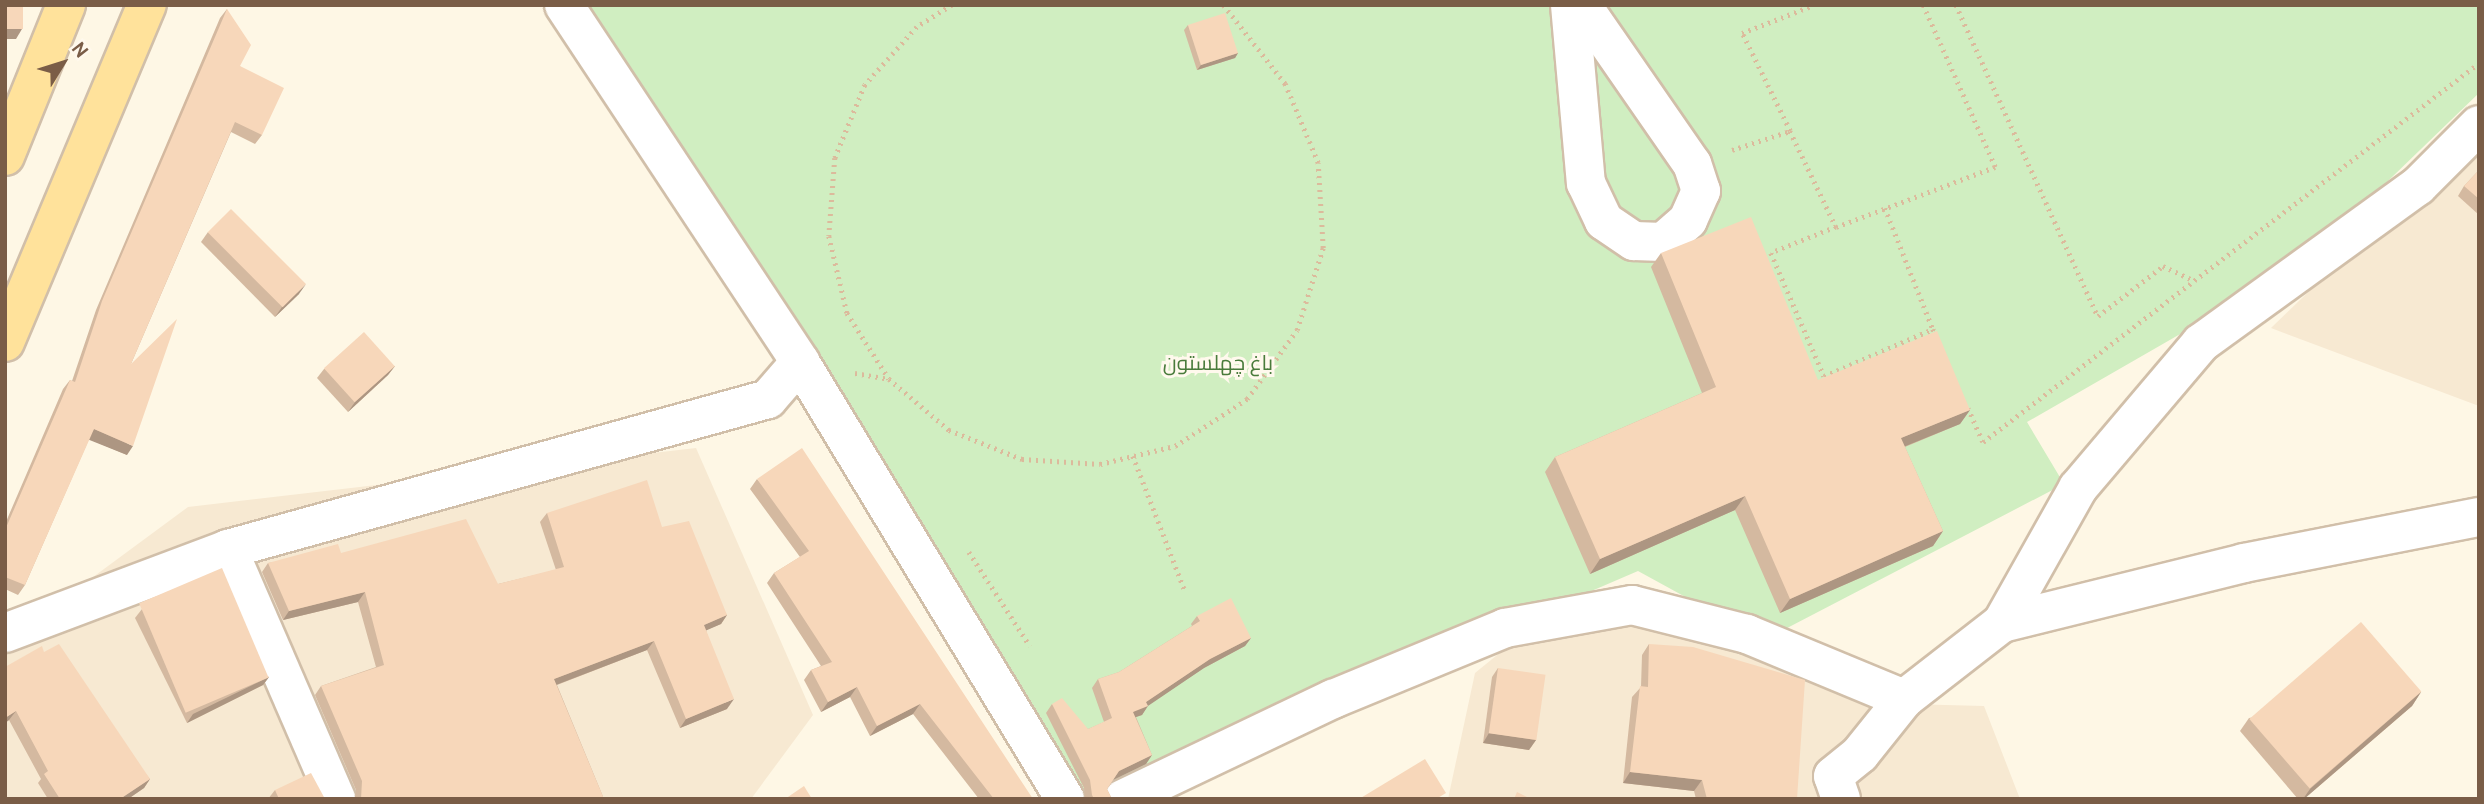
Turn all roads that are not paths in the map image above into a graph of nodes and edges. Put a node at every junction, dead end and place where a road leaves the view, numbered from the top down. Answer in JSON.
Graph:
{"nodes":[{"id":1,"x":66,"y":5,"type":"edge"},
{"id":2,"x":147,"y":5,"type":"edge"},
{"id":3,"x":564,"y":5,"type":"edge"},
{"id":4,"x":1570,"y":5,"type":"edge"},
{"id":5,"x":1582,"y":5,"type":"edge"},
{"id":6,"x":2479,"y":125,"type":"edge"},
{"id":7,"x":5,"y":156,"type":"edge"},
{"id":8,"x":5,"y":342,"type":"edge"},
{"id":9,"x":800,"y":362,"type":"junction"},
{"id":10,"x":2479,"y":517,"type":"edge"},
{"id":11,"x":228,"y":549,"type":"junction"},
{"id":12,"x":2002,"y":622,"type":"junction"},
{"id":13,"x":5,"y":633,"type":"edge"},
{"id":14,"x":1904,"y":699,"type":"junction"},
{"id":15,"x":337,"y":799,"type":"edge"},
{"id":16,"x":1065,"y":799,"type":"edge"},
{"id":17,"x":1123,"y":799,"type":"edge"},
{"id":18,"x":1841,"y":799,"type":"edge"}],
"edges":[{"from":1,"to":7,"type":"main road"},
{"from":2,"to":8,"type":"main road"},
{"from":3,"to":9,"type":"street"},
{"from":4,"to":5,"type":"street"},
{"from":6,"to":12,"type":"street"},
{"from":9,"to":11,"type":"street"},
{"from":9,"to":16,"type":"street"},
{"from":10,"to":12,"type":"street"},
{"from":11,"to":13,"type":"street"},
{"from":11,"to":15,"type":"street"},
{"from":12,"to":14,"type":"street"},
{"from":14,"to":17,"type":"street"},
{"from":14,"to":18,"type":"street"}]}
